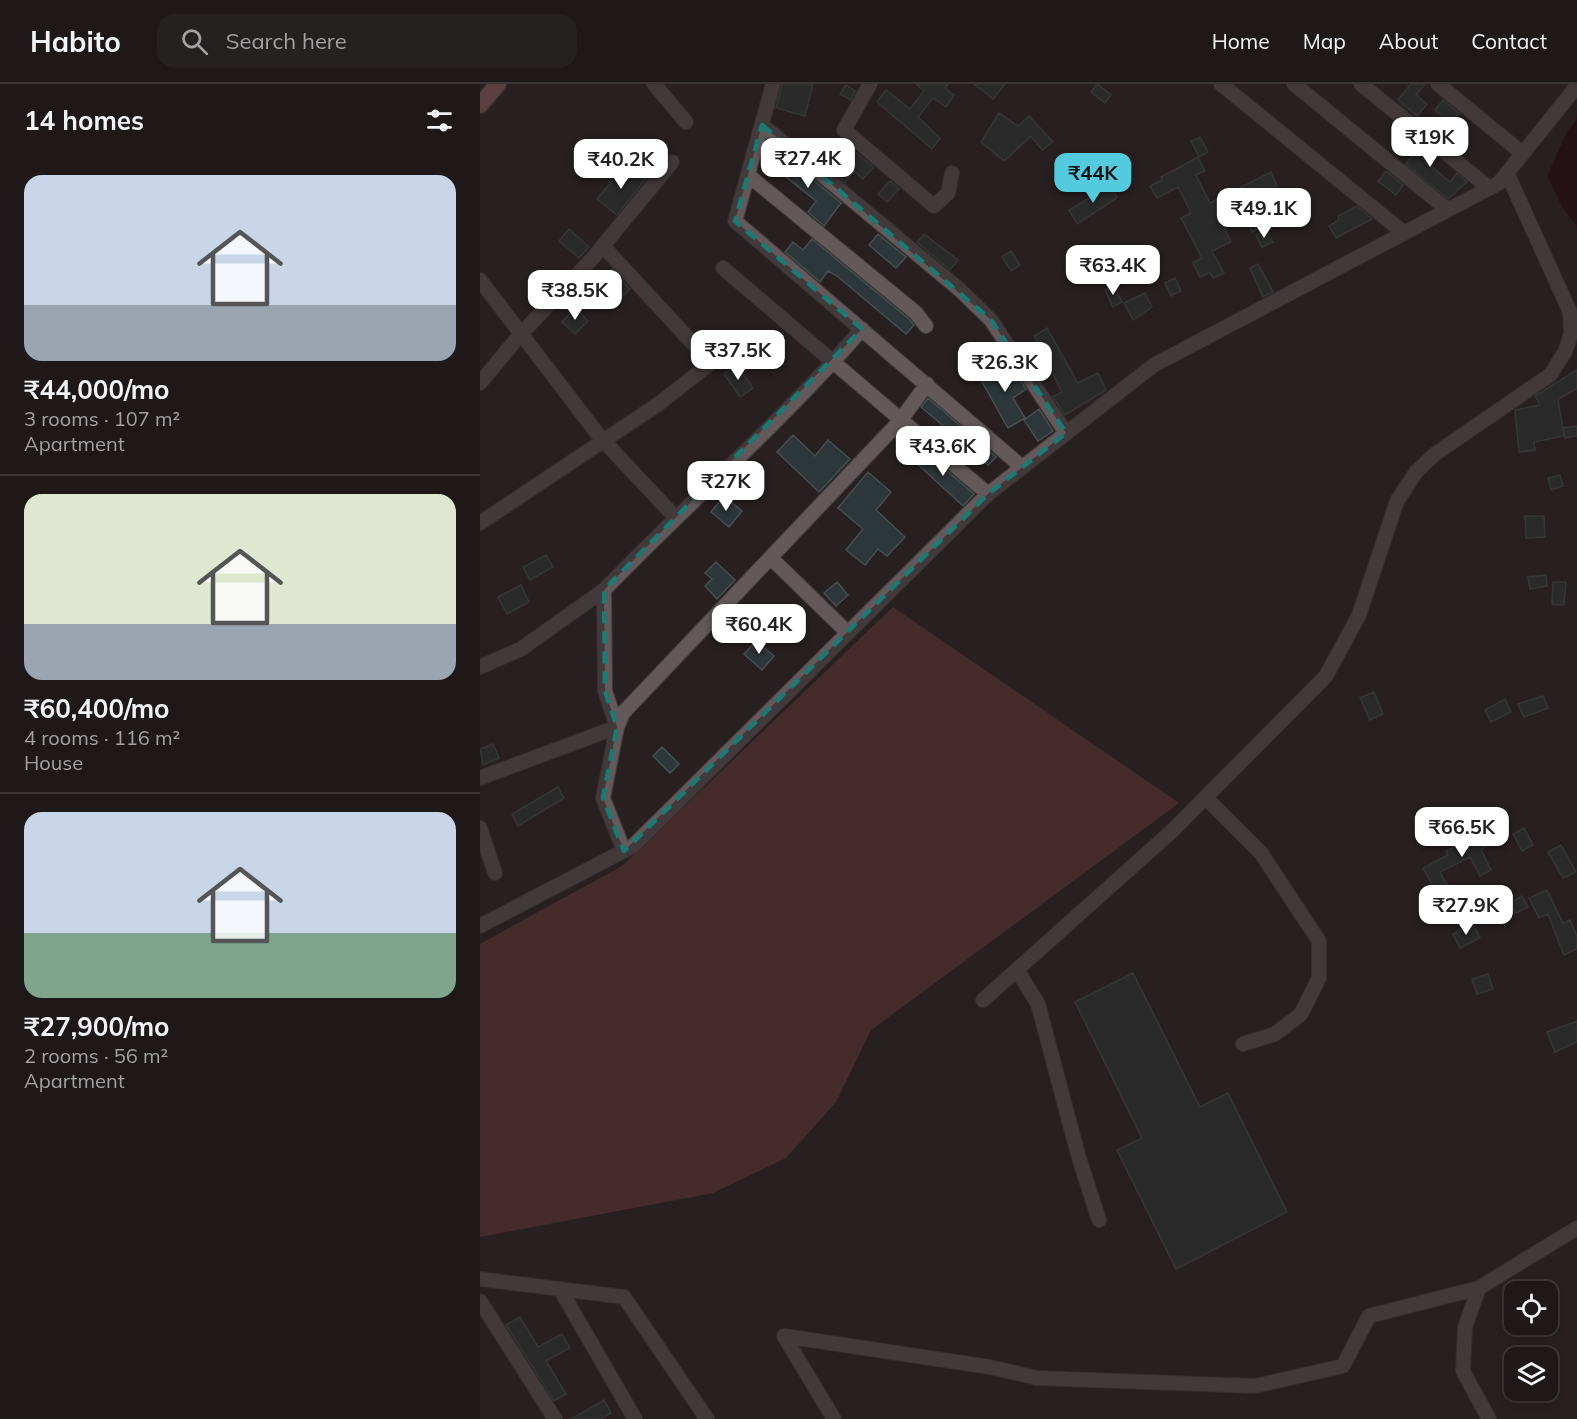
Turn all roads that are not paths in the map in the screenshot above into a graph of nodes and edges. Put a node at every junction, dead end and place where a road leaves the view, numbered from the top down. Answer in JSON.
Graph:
{"nodes":[{"id":1,"x":498,"y":84,"type":"edge"},
{"id":2,"x":654,"y":84,"type":"edge"},
{"id":3,"x":773,"y":84,"type":"edge"},
{"id":4,"x":870,"y":84,"type":"edge"},
{"id":5,"x":1221,"y":84,"type":"edge"},
{"id":6,"x":1293,"y":84,"type":"edge"},
{"id":7,"x":1361,"y":84,"type":"edge"},
{"id":8,"x":1438,"y":84,"type":"edge"},
{"id":9,"x":1577,"y":86,"type":"edge"},
{"id":10,"x":480,"y":105,"type":"edge"},
{"id":11,"x":686,"y":122,"type":"dead end"},
{"id":12,"x":762,"y":125,"type":"junction"},
{"id":13,"x":1522,"y":153,"type":"junction"},
{"id":14,"x":672,"y":162,"type":"dead end"},
{"id":15,"x":952,"y":173,"type":"dead end"},
{"id":16,"x":1507,"y":173,"type":"junction"},
{"id":17,"x":748,"y":175,"type":"junction"},
{"id":18,"x":1489,"y":188,"type":"junction"},
{"id":19,"x":1448,"y":210,"type":"junction"},
{"id":20,"x":1404,"y":233,"type":"junction"},
{"id":21,"x":603,"y":246,"type":"junction"},
{"id":22,"x":723,"y":268,"type":"dead end"},
{"id":23,"x":480,"y":280,"type":"edge"},
{"id":24,"x":926,"y":326,"type":"dead end"},
{"id":25,"x":862,"y":329,"type":"junction"},
{"id":26,"x":520,"y":335,"type":"junction"},
{"id":27,"x":832,"y":364,"type":"junction"},
{"id":28,"x":480,"y":383,"type":"edge"},
{"id":29,"x":927,"y":384,"type":"junction"},
{"id":30,"x":900,"y":421,"type":"junction"},
{"id":31,"x":1066,"y":433,"type":"junction"},
{"id":32,"x":604,"y":441,"type":"junction"},
{"id":33,"x":1022,"y":467,"type":"junction"},
{"id":34,"x":988,"y":494,"type":"junction"},
{"id":35,"x":675,"y":517,"type":"junction"},
{"id":36,"x":480,"y":523,"type":"edge"},
{"id":37,"x":771,"y":558,"type":"junction"},
{"id":38,"x":604,"y":590,"type":"junction"},
{"id":39,"x":848,"y":633,"type":"junction"},
{"id":40,"x":480,"y":667,"type":"edge"},
{"id":41,"x":617,"y":727,"type":"junction"},
{"id":42,"x":480,"y":778,"type":"edge"},
{"id":43,"x":1206,"y":798,"type":"junction"},
{"id":44,"x":480,"y":828,"type":"edge"},
{"id":45,"x":624,"y":850,"type":"junction"},
{"id":46,"x":495,"y":873,"type":"dead end"},
{"id":47,"x":480,"y":926,"type":"edge"},
{"id":48,"x":1017,"y":970,"type":"junction"},
{"id":49,"x":983,"y":1000,"type":"dead end"},
{"id":50,"x":1243,"y":1044,"type":"dead end"},
{"id":51,"x":1099,"y":1220,"type":"dead end"},
{"id":52,"x":1577,"y":1228,"type":"edge"},
{"id":53,"x":480,"y":1279,"type":"edge"},
{"id":54,"x":1479,"y":1288,"type":"junction"},
{"id":55,"x":560,"y":1289,"type":"junction"},
{"id":56,"x":480,"y":1301,"type":"edge"},
{"id":57,"x":555,"y":1419,"type":"edge"},
{"id":58,"x":635,"y":1419,"type":"edge"},
{"id":59,"x":707,"y":1419,"type":"edge"},
{"id":60,"x":834,"y":1419,"type":"edge"},
{"id":61,"x":1489,"y":1419,"type":"edge"}],
"edges":[{"from":1,"to":10,"type":"main road"},
{"from":2,"to":11,"type":"street"},
{"from":3,"to":12,"type":"street"},
{"from":4,"to":15,"type":"street"},
{"from":5,"to":20,"type":"street"},
{"from":6,"to":19,"type":"street"},
{"from":7,"to":18,"type":"street"},
{"from":8,"to":13,"type":"street"},
{"from":9,"to":13,"type":"street"},
{"from":12,"to":17,"type":"street"},
{"from":12,"to":31,"type":"street"},
{"from":13,"to":16,"type":"street"},
{"from":14,"to":21,"type":"street"},
{"from":16,"to":18,"type":"street"},
{"from":16,"to":43,"type":"street"},
{"from":17,"to":24,"type":"street"},
{"from":17,"to":25,"type":"street"},
{"from":18,"to":19,"type":"street"},
{"from":19,"to":20,"type":"street"},
{"from":20,"to":31,"type":"street"},
{"from":21,"to":26,"type":"street"},
{"from":21,"to":32,"type":"street"},
{"from":22,"to":27,"type":"street"},
{"from":23,"to":26,"type":"street"},
{"from":25,"to":27,"type":"street"},
{"from":25,"to":29,"type":"street"},
{"from":26,"to":28,"type":"street"},
{"from":26,"to":32,"type":"street"},
{"from":27,"to":30,"type":"street"},
{"from":27,"to":35,"type":"street"},
{"from":29,"to":30,"type":"street"},
{"from":29,"to":33,"type":"street"},
{"from":30,"to":34,"type":"street"},
{"from":30,"to":37,"type":"street"},
{"from":31,"to":33,"type":"street"},
{"from":32,"to":35,"type":"street"},
{"from":32,"to":36,"type":"street"},
{"from":33,"to":34,"type":"street"},
{"from":34,"to":39,"type":"street"},
{"from":35,"to":38,"type":"street"},
{"from":37,"to":39,"type":"street"},
{"from":37,"to":41,"type":"street"},
{"from":38,"to":40,"type":"street"},
{"from":38,"to":41,"type":"street"},
{"from":39,"to":45,"type":"street"},
{"from":41,"to":42,"type":"street"},
{"from":41,"to":45,"type":"street"},
{"from":43,"to":48,"type":"street"},
{"from":43,"to":50,"type":"street"},
{"from":44,"to":46,"type":"street"},
{"from":45,"to":47,"type":"street"},
{"from":48,"to":49,"type":"street"},
{"from":48,"to":51,"type":"street"},
{"from":52,"to":54,"type":"street"},
{"from":53,"to":55,"type":"street"},
{"from":54,"to":60,"type":"street"},
{"from":54,"to":61,"type":"street"},
{"from":55,"to":58,"type":"street"},
{"from":55,"to":59,"type":"street"},
{"from":56,"to":57,"type":"street"}]}
